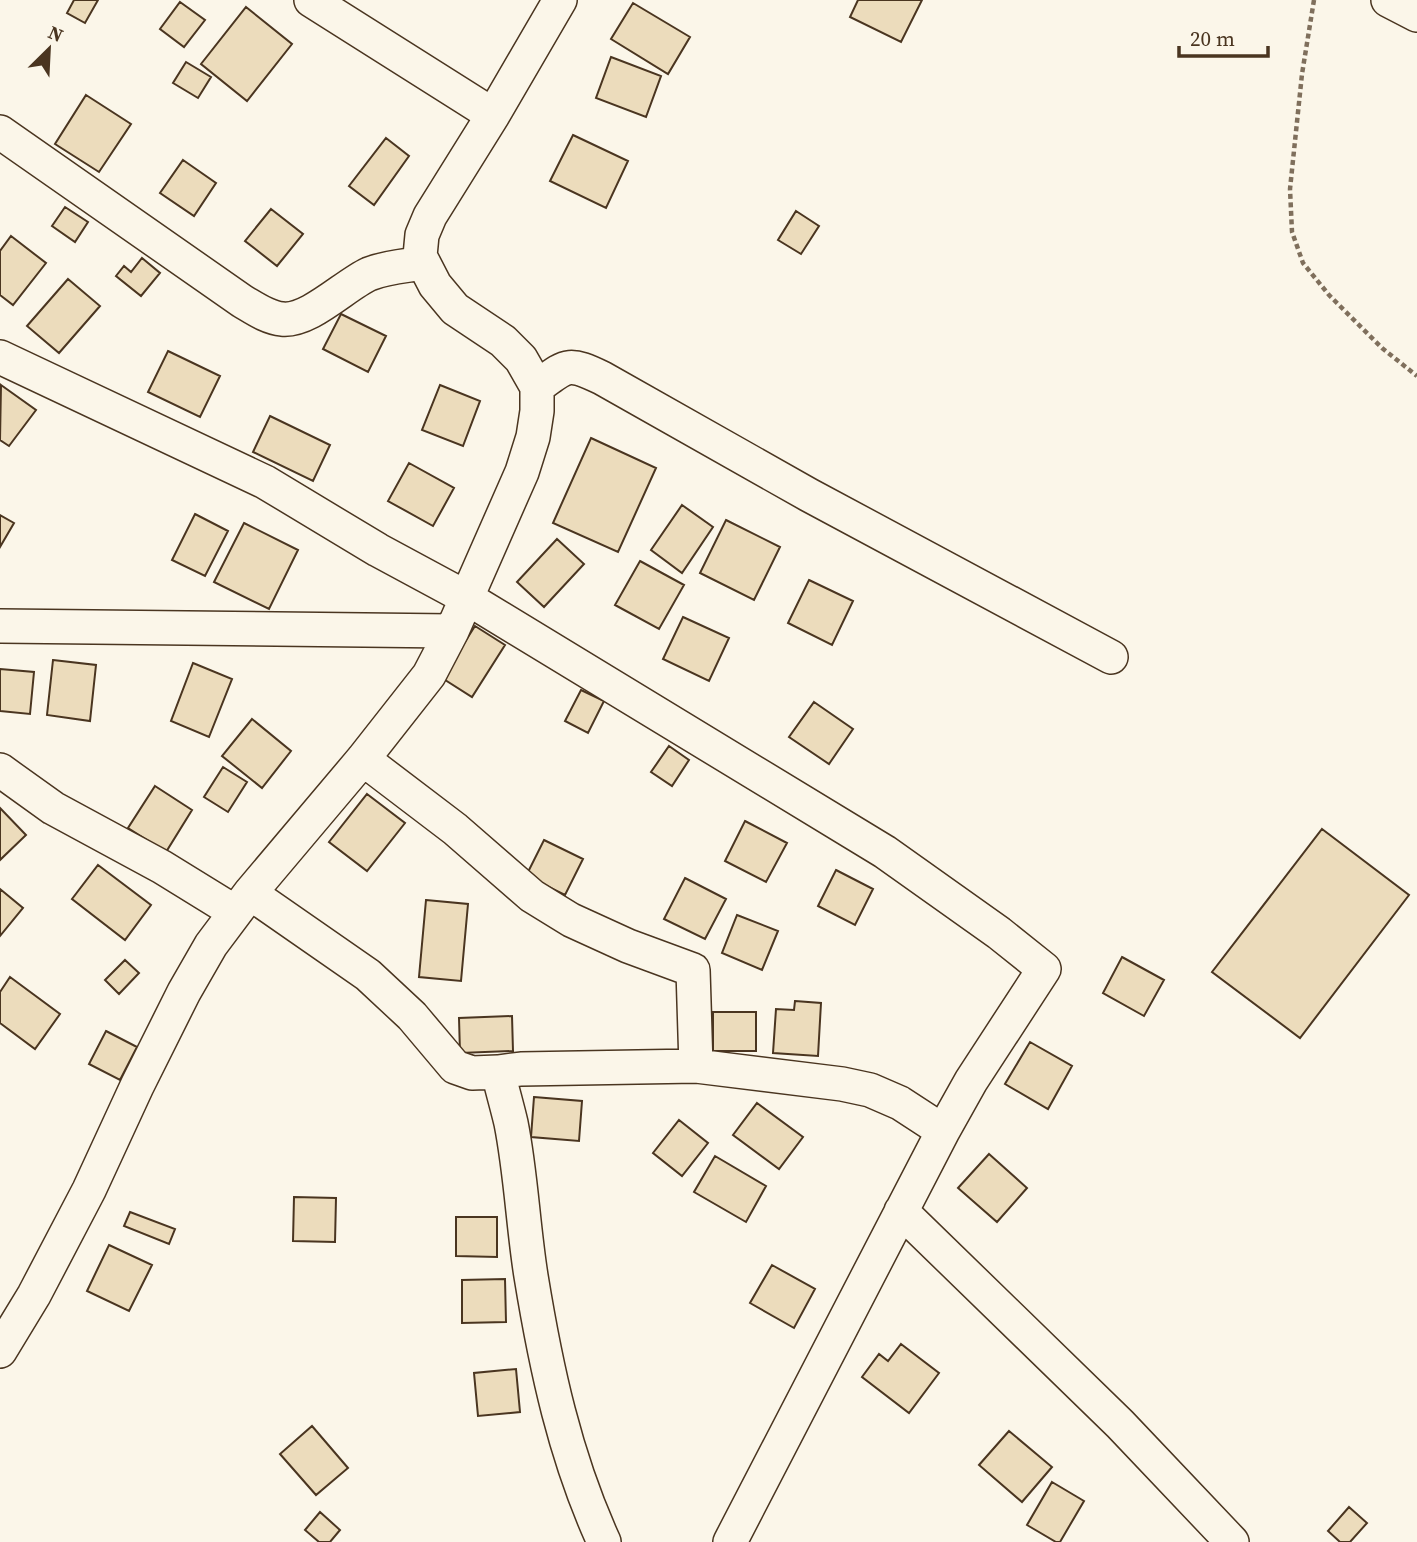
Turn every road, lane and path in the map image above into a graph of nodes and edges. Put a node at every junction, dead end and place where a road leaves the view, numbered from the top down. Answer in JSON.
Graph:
{"nodes":[{"id":1,"x":311,"y":0,"type":"edge"},
{"id":2,"x":560,"y":0,"type":"edge"},
{"id":3,"x":1314,"y":0,"type":"edge"},
{"id":4,"x":1388,"y":0,"type":"edge"},
{"id":5,"x":1417,"y":15,"type":"edge"},
{"id":6,"x":493,"y":115,"type":"junction"},
{"id":7,"x":0,"y":132,"type":"edge"},
{"id":8,"x":423,"y":264,"type":"junction"},
{"id":9,"x":0,"y":357,"type":"edge"},
{"id":10,"x":1417,"y":376,"type":"edge"},
{"id":11,"x":537,"y":387,"type":"junction"},
{"id":12,"x":467,"y":598,"type":"junction"},
{"id":13,"x":0,"y":626,"type":"edge"},
{"id":14,"x":452,"y":631,"type":"junction"},
{"id":15,"x":1111,"y":657,"type":"dead end"},
{"id":16,"x":363,"y":759,"type":"junction"},
{"id":17,"x":0,"y":770,"type":"edge"},
{"id":18,"x":242,"y":902,"type":"junction"},
{"id":19,"x":696,"y":1066,"type":"junction"},
{"id":20,"x":498,"y":1072,"type":"junction"},
{"id":21,"x":943,"y":1130,"type":"junction"},
{"id":22,"x":901,"y":1211,"type":"junction"},
{"id":23,"x":0,"y":1351,"type":"edge"},
{"id":24,"x":604,"y":1542,"type":"edge"},
{"id":25,"x":730,"y":1542,"type":"edge"},
{"id":26,"x":1232,"y":1542,"type":"edge"}],
"edges":[{"from":1,"to":6,"type":"street"},
{"from":2,"to":6,"type":"street"},
{"from":3,"to":10,"type":"path"},
{"from":4,"to":5,"type":"street"},
{"from":6,"to":8,"type":"street"},
{"from":7,"to":8,"type":"street"},
{"from":8,"to":11,"type":"street"},
{"from":9,"to":12,"type":"street"},
{"from":11,"to":12,"type":"street"},
{"from":11,"to":15,"type":"street"},
{"from":12,"to":14,"type":"street"},
{"from":12,"to":21,"type":"street"},
{"from":13,"to":14,"type":"street"},
{"from":14,"to":16,"type":"street"},
{"from":16,"to":18,"type":"street"},
{"from":16,"to":19,"type":"street"},
{"from":17,"to":18,"type":"street"},
{"from":18,"to":20,"type":"street"},
{"from":18,"to":23,"type":"street"},
{"from":19,"to":20,"type":"street"},
{"from":19,"to":21,"type":"street"},
{"from":20,"to":24,"type":"street"},
{"from":21,"to":22,"type":"street"},
{"from":22,"to":25,"type":"street"},
{"from":22,"to":26,"type":"street"}]}
